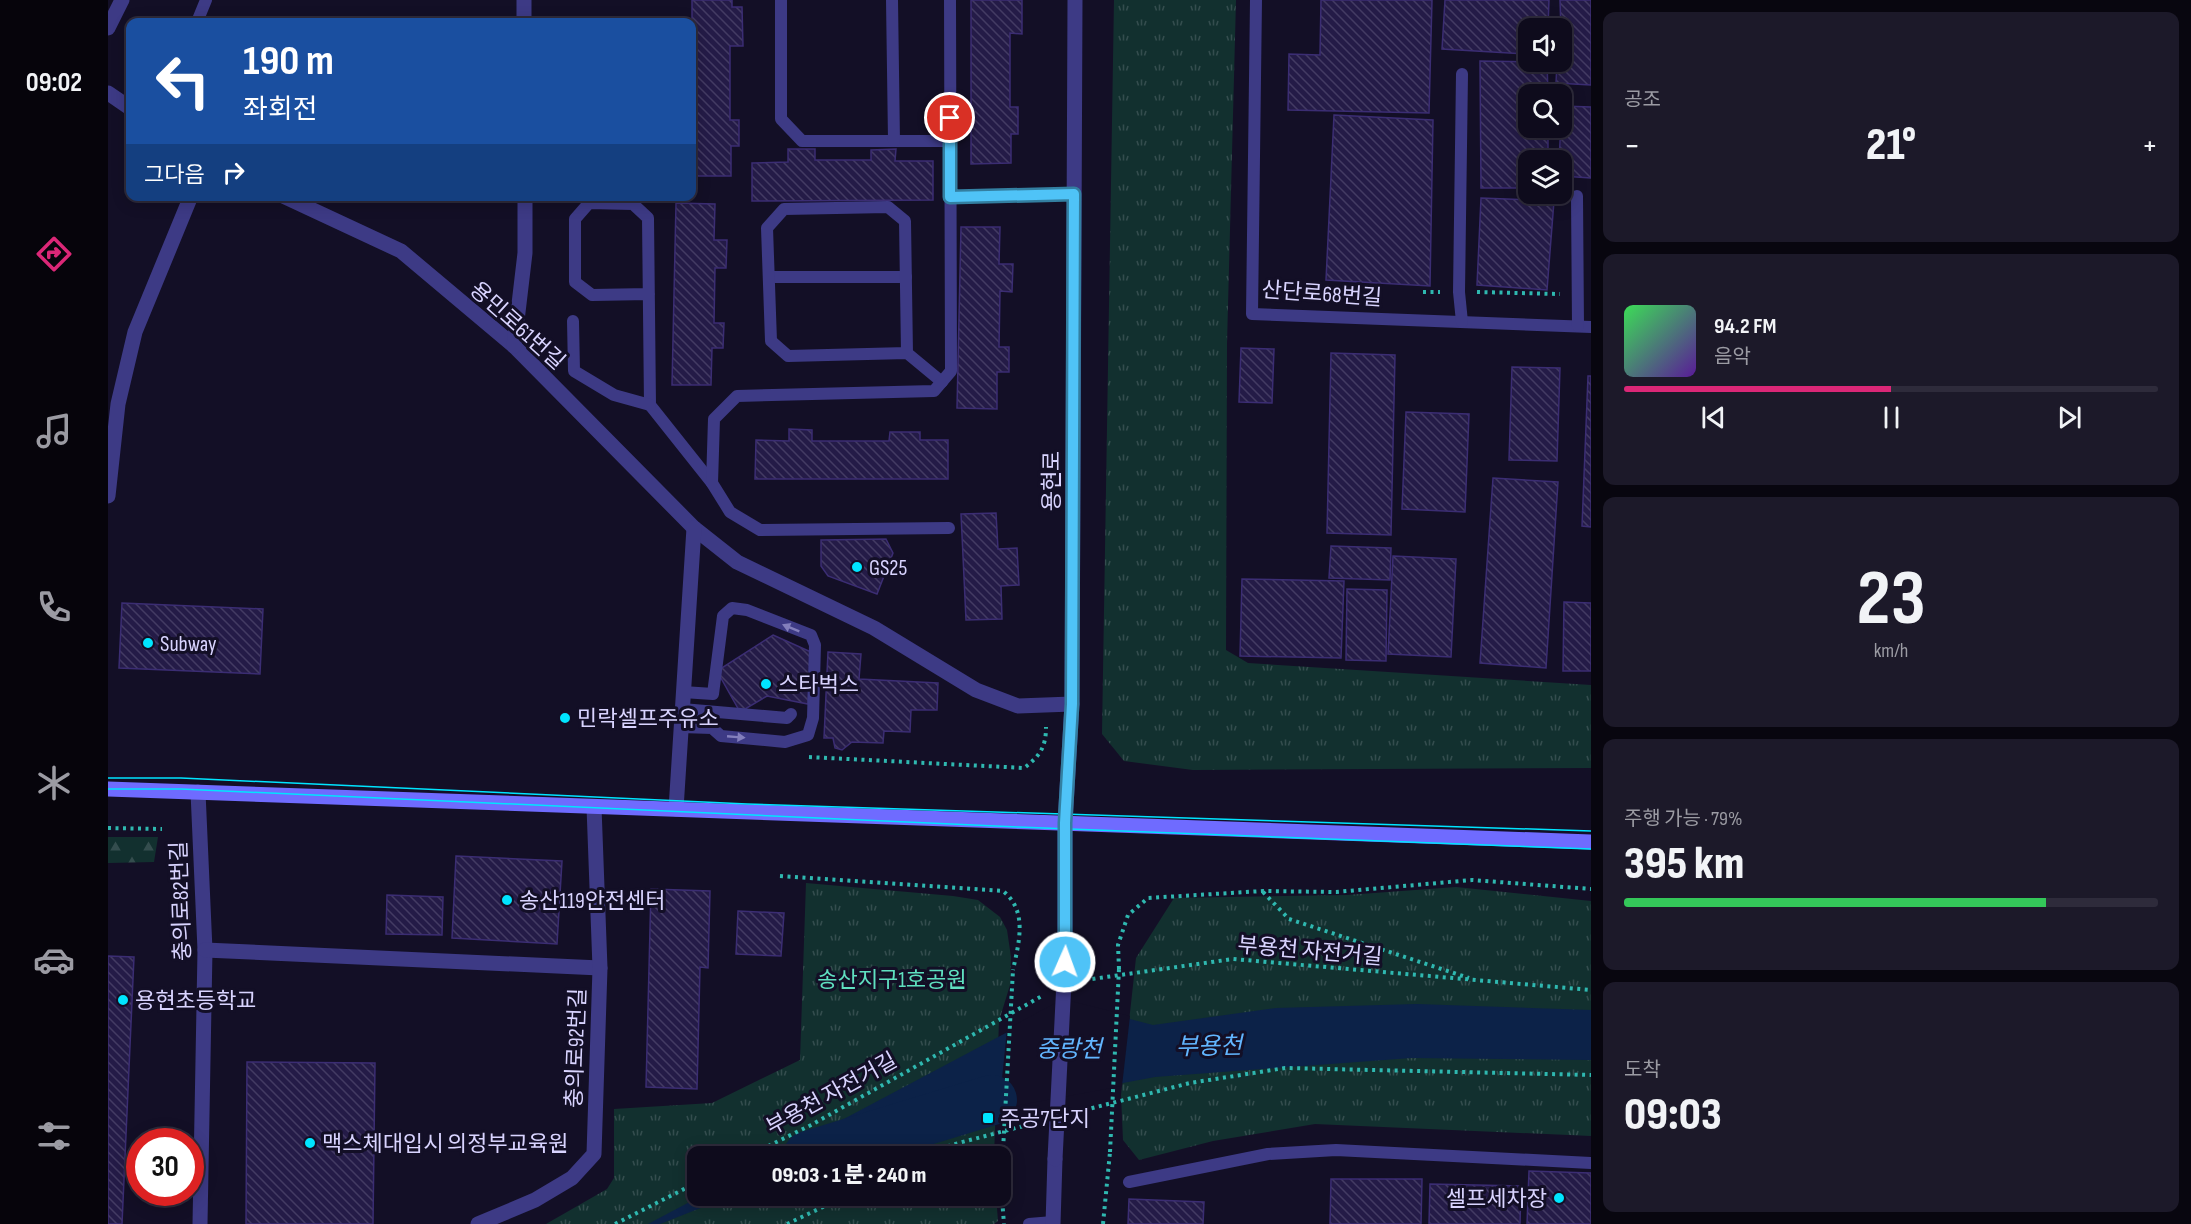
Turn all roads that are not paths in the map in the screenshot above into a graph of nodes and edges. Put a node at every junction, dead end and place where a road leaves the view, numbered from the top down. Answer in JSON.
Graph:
{"nodes":[{"id":1,"x":122,"y":0,"type":"edge"},
{"id":2,"x":206,"y":0,"type":"edge"},
{"id":3,"x":524,"y":0,"type":"edge"},
{"id":4,"x":780,"y":0,"type":"edge"},
{"id":5,"x":892,"y":0,"type":"edge"},
{"id":6,"x":950,"y":0,"type":"edge"},
{"id":7,"x":1075,"y":0,"type":"edge"},
{"id":8,"x":1256,"y":0,"type":"edge"},
{"id":9,"x":199,"y":18,"type":"edge"},
{"id":10,"x":524,"y":18,"type":"edge"},
{"id":11,"x":108,"y":28,"type":"edge"},
{"id":12,"x":1462,"y":74,"type":"dead end"},
{"id":13,"x":108,"y":93,"type":"edge"},
{"id":14,"x":126,"y":105,"type":"edge"},
{"id":15,"x":894,"y":141,"type":"junction"},
{"id":16,"x":950,"y":141,"type":"junction"},
{"id":17,"x":1074,"y":194,"type":"junction"},
{"id":18,"x":1576,"y":196,"type":"dead end"},
{"id":19,"x":950,"y":197,"type":"junction"},
{"id":20,"x":189,"y":201,"type":"edge"},
{"id":21,"x":294,"y":201,"type":"edge"},
{"id":22,"x":525,"y":201,"type":"edge"},
{"id":23,"x":769,"y":277,"type":"junction"},
{"id":24,"x":906,"y":277,"type":"junction"},
{"id":25,"x":649,"y":294,"type":"junction"},
{"id":26,"x":573,"y":321,"type":"dead end"},
{"id":27,"x":1462,"y":322,"type":"junction"},
{"id":28,"x":1585,"y":326,"type":"edge"},
{"id":29,"x":514,"y":346,"type":"junction"},
{"id":30,"x":907,"y":353,"type":"junction"},
{"id":31,"x":942,"y":382,"type":"junction"},
{"id":32,"x":650,"y":405,"type":"junction"},
{"id":33,"x":712,"y":483,"type":"junction"},
{"id":34,"x":108,"y":496,"type":"edge"},
{"id":35,"x":694,"y":528,"type":"junction"},
{"id":36,"x":950,"y":528,"type":"dead end"},
{"id":37,"x":683,"y":692,"type":"junction"},
{"id":38,"x":713,"y":694,"type":"junction"},
{"id":39,"x":1072,"y":704,"type":"junction"},
{"id":40,"x":682,"y":709,"type":"junction"},
{"id":41,"x":713,"y":712,"type":"junction"},
{"id":42,"x":791,"y":714,"type":"dead end"},
{"id":43,"x":681,"y":727,"type":"junction"},
{"id":44,"x":712,"y":728,"type":"junction"},
{"id":45,"x":108,"y":789,"type":"edge"},
{"id":46,"x":198,"y":792,"type":"junction"},
{"id":47,"x":594,"y":807,"type":"junction"},
{"id":48,"x":676,"y":809,"type":"junction"},
{"id":49,"x":1065,"y":823,"type":"junction"},
{"id":50,"x":1591,"y":842,"type":"edge"},
{"id":51,"x":205,"y":950,"type":"junction"},
{"id":52,"x":600,"y":968,"type":"junction"},
{"id":53,"x":1591,"y":1163,"type":"edge"},
{"id":54,"x":1129,"y":1182,"type":"dead end"},
{"id":55,"x":1053,"y":1223,"type":"edge"},
{"id":56,"x":200,"y":1224,"type":"edge"},
{"id":57,"x":478,"y":1224,"type":"edge"},
{"id":58,"x":1029,"y":1224,"type":"edge"}],
"edges":[{"from":1,"to":11,"type":"street"},
{"from":2,"to":9,"type":"lane"},
{"from":3,"to":10,"type":"street"},
{"from":4,"to":15,"type":"lane"},
{"from":5,"to":15,"type":"lane"},
{"from":6,"to":16,"type":"lane"},
{"from":7,"to":17,"type":"street","name":"용현로"},
{"from":8,"to":27,"type":"lane","name":"산단로68번길"},
{"from":12,"to":27,"type":"lane"},
{"from":13,"to":14,"type":"street"},
{"from":15,"to":16,"type":"lane"},
{"from":16,"to":19,"type":"lane"},
{"from":17,"to":19,"type":"lane"},
{"from":17,"to":39,"type":"street","name":"용현로"},
{"from":18,"to":28,"type":"lane"},
{"from":19,"to":31,"type":"lane"},
{"from":20,"to":34,"type":"street"},
{"from":21,"to":29,"type":"street","name":"용민로61번길"},
{"from":22,"to":29,"type":"street"},
{"from":23,"to":24,"type":"lane"},
{"from":23,"to":24,"type":"lane"},
{"from":23,"to":30,"type":"lane"},
{"from":24,"to":30,"type":"lane"},
{"from":25,"to":25,"type":"lane"},
{"from":25,"to":32,"type":"lane"},
{"from":26,"to":32,"type":"lane"},
{"from":27,"to":28,"type":"lane","name":"산단로68번길"},
{"from":29,"to":35,"type":"street","name":"용민로61번길"},
{"from":30,"to":31,"type":"lane"},
{"from":31,"to":33,"type":"lane"},
{"from":32,"to":33,"type":"lane"},
{"from":33,"to":36,"type":"lane"},
{"from":35,"to":37,"type":"street"},
{"from":35,"to":39,"type":"street","name":"용민로61번길"},
{"from":37,"to":38,"type":"lane"},
{"from":37,"to":40,"type":"street"},
{"from":38,"to":41,"type":"lane"},
{"from":44,"to":38,"type":"lane","one_way":true},
{"from":39,"to":49,"type":"street","name":"용현로"},
{"from":40,"to":41,"type":"lane"},
{"from":40,"to":43,"type":"street"},
{"from":41,"to":42,"type":"lane"},
{"from":41,"to":44,"type":"lane"},
{"from":43,"to":44,"type":"lane"},
{"from":43,"to":48,"type":"street"},
{"from":45,"to":46,"type":"main road"},
{"from":46,"to":47,"type":"main road"},
{"from":46,"to":51,"type":"street","name":"충의로82번길"},
{"from":47,"to":48,"type":"main road"},
{"from":47,"to":52,"type":"street","name":"충의로92번길"},
{"from":48,"to":49,"type":"main road"},
{"from":49,"to":50,"type":"main road"},
{"from":49,"to":55,"type":"street","name":"용현로","bridge":true},
{"from":51,"to":52,"type":"street"},
{"from":51,"to":56,"type":"street","name":"충의로82번길"},
{"from":52,"to":57,"type":"street","name":"충의로92번길"},
{"from":53,"to":54,"type":"lane"},
{"from":55,"to":58,"type":"lane"}]}
